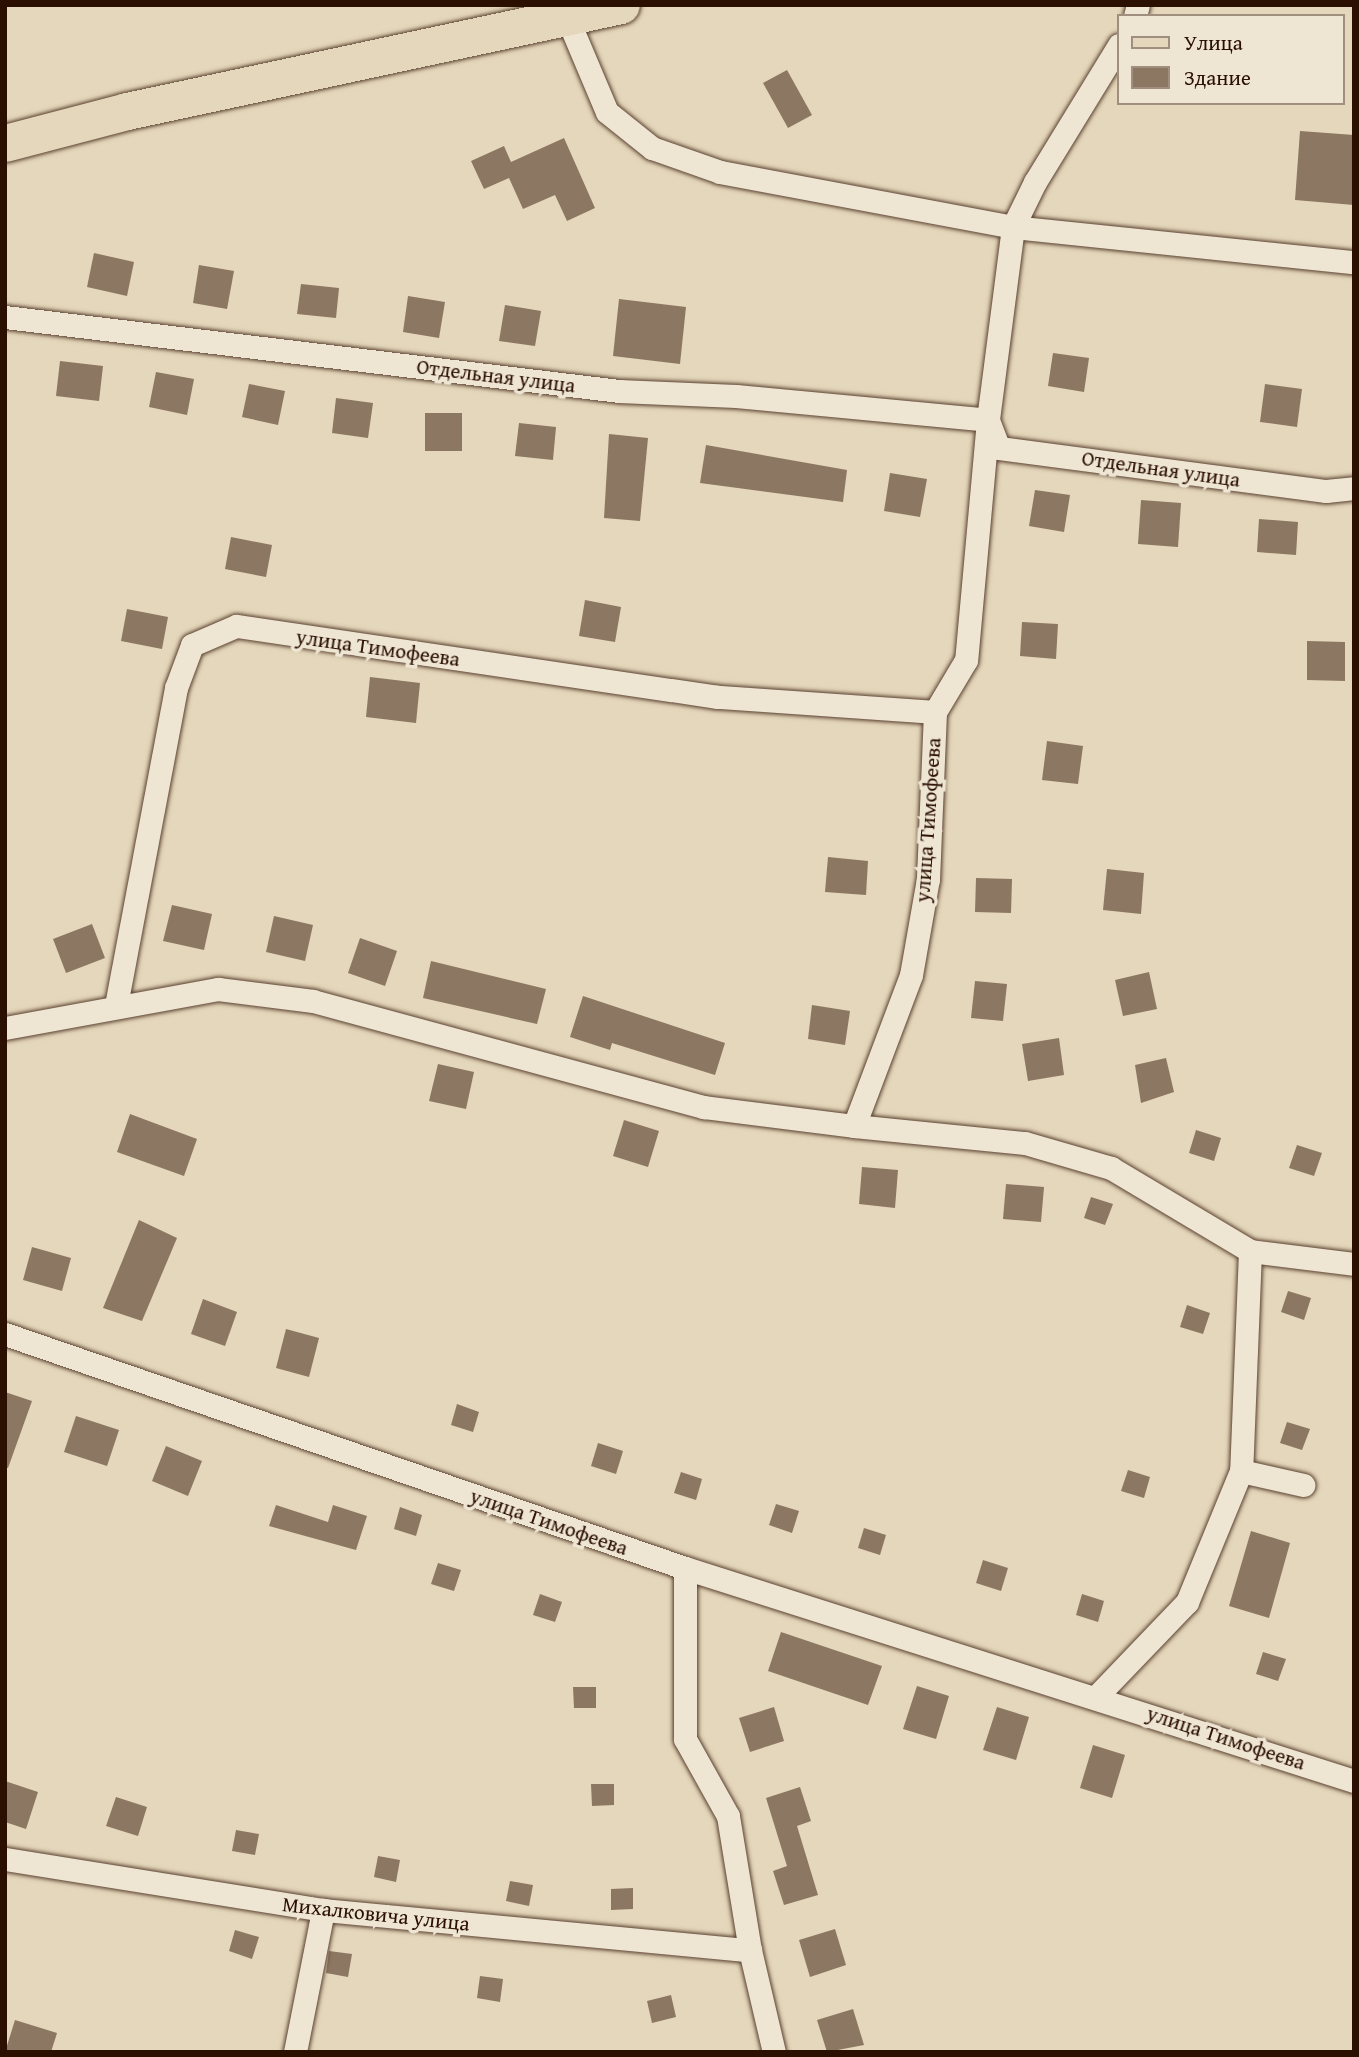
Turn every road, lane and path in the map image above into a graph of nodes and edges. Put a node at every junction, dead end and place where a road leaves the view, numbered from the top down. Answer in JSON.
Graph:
{"nodes":[{"id":1,"x":621,"y":5,"type":"edge"},
{"id":2,"x":566,"y":15,"type":"junction"},
{"id":3,"x":1118,"y":47,"type":"edge"},
{"id":4,"x":5,"y":142,"type":"edge"},
{"id":5,"x":1013,"y":227,"type":"junction"},
{"id":6,"x":1354,"y":262,"type":"edge"},
{"id":7,"x":5,"y":317,"type":"edge"},
{"id":8,"x":988,"y":420,"type":"junction"},
{"id":9,"x":1354,"y":488,"type":"edge"},
{"id":10,"x":935,"y":712,"type":"junction"},
{"id":11,"x":116,"y":1006,"type":"junction"},
{"id":12,"x":5,"y":1028,"type":"edge"},
{"id":13,"x":854,"y":1126,"type":"junction"},
{"id":14,"x":1250,"y":1251,"type":"junction"},
{"id":15,"x":1354,"y":1264,"type":"edge"},
{"id":16,"x":5,"y":1334,"type":"edge"},
{"id":17,"x":1241,"y":1471,"type":"junction"},
{"id":18,"x":1303,"y":1485,"type":"dead end"},
{"id":19,"x":685,"y":1568,"type":"junction"},
{"id":20,"x":1097,"y":1696,"type":"junction"},
{"id":21,"x":1354,"y":1780,"type":"edge"},
{"id":22,"x":5,"y":1859,"type":"edge"},
{"id":23,"x":323,"y":1910,"type":"junction"},
{"id":24,"x":750,"y":1950,"type":"junction"},
{"id":25,"x":295,"y":2052,"type":"edge"},
{"id":26,"x":774,"y":2052,"type":"edge"}],
"edges":[{"from":1,"to":2,"type":"main road"},
{"from":2,"to":4,"type":"main road"},
{"from":2,"to":5,"type":"street"},
{"from":3,"to":5,"type":"street"},
{"from":5,"to":6,"type":"street"},
{"from":5,"to":8,"type":"street"},
{"from":7,"to":8,"type":"street","name":"Отдельная улица"},
{"from":8,"to":9,"type":"street","name":"Отдельная улица"},
{"from":8,"to":10,"type":"street","name":"улица Тимофеева"},
{"from":10,"to":11,"type":"street","name":"улица Тимофеева"},
{"from":10,"to":13,"type":"street","name":"улица Тимофеева"},
{"from":11,"to":12,"type":"street"},
{"from":11,"to":13,"type":"street"},
{"from":13,"to":14,"type":"street"},
{"from":14,"to":15,"type":"street"},
{"from":14,"to":17,"type":"street"},
{"from":16,"to":19,"type":"street","name":"улица Тимофеева"},
{"from":17,"to":18,"type":"street"},
{"from":17,"to":20,"type":"street"},
{"from":19,"to":20,"type":"street","name":"улица Тимофеева"},
{"from":19,"to":24,"type":"street"},
{"from":20,"to":21,"type":"street","name":"улица Тимофеева"},
{"from":22,"to":23,"type":"street","name":"Михалковича улица"},
{"from":23,"to":24,"type":"street","name":"Михалковича улица"},
{"from":23,"to":25,"type":"street"},
{"from":24,"to":26,"type":"street"}]}
